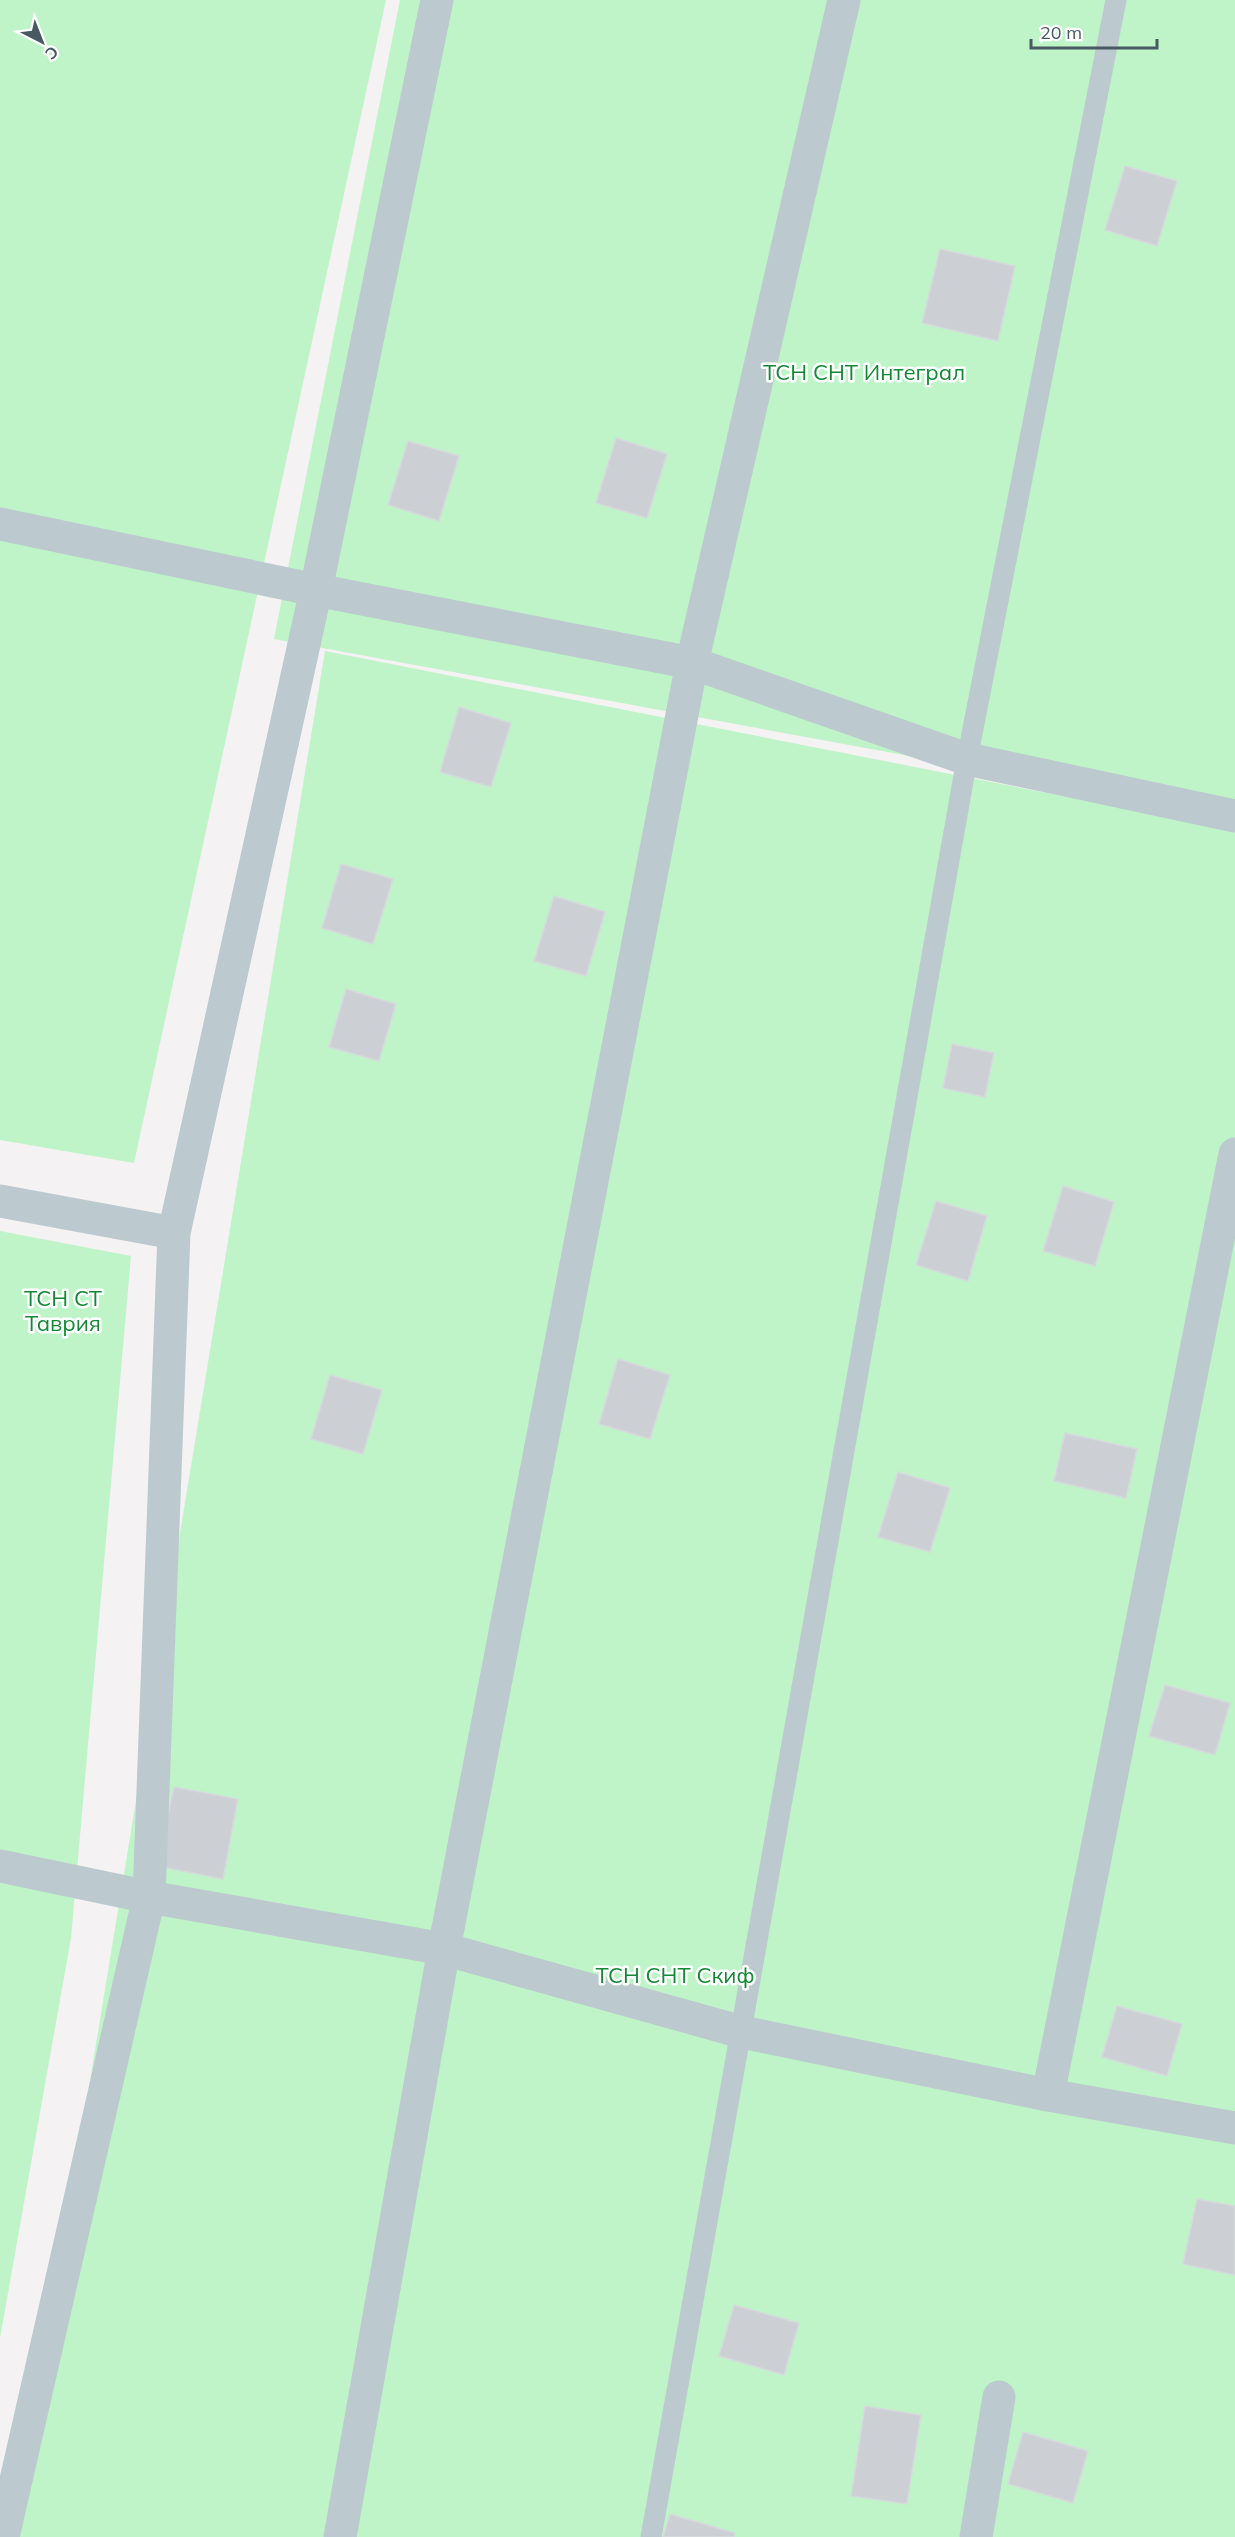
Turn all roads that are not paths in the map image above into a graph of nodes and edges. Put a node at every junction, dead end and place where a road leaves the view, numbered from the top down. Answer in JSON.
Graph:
{"nodes":[{"id":1,"x":437,"y":0,"type":"edge"},
{"id":2,"x":844,"y":0,"type":"edge"},
{"id":3,"x":1116,"y":0,"type":"edge"},
{"id":4,"x":0,"y":524,"type":"edge"},
{"id":5,"x":316,"y":590,"type":"junction"},
{"id":6,"x":692,"y":663,"type":"junction"},
{"id":7,"x":967,"y":759,"type":"junction"},
{"id":8,"x":1235,"y":816,"type":"edge"},
{"id":9,"x":1235,"y":1154,"type":"edge"},
{"id":10,"x":0,"y":1201,"type":"edge"},
{"id":11,"x":174,"y":1233,"type":"junction"},
{"id":12,"x":0,"y":1866,"type":"edge"},
{"id":13,"x":149,"y":1897,"type":"junction"},
{"id":14,"x":444,"y":1949,"type":"junction"},
{"id":15,"x":742,"y":2032,"type":"junction"},
{"id":16,"x":1048,"y":2095,"type":"junction"},
{"id":17,"x":1235,"y":2128,"type":"edge"},
{"id":18,"x":999,"y":2397,"type":"dead end"},
{"id":19,"x":3,"y":2537,"type":"edge"},
{"id":20,"x":340,"y":2537,"type":"edge"},
{"id":21,"x":651,"y":2537,"type":"edge"},
{"id":22,"x":976,"y":2537,"type":"edge"}],
"edges":[{"from":1,"to":5,"type":"street"},
{"from":2,"to":6,"type":"street"},
{"from":3,"to":7,"type":"lane"},
{"from":4,"to":5,"type":"street"},
{"from":5,"to":6,"type":"street"},
{"from":5,"to":11,"type":"street"},
{"from":6,"to":7,"type":"street"},
{"from":6,"to":14,"type":"street"},
{"from":7,"to":8,"type":"street"},
{"from":7,"to":15,"type":"lane"},
{"from":9,"to":16,"type":"street"},
{"from":10,"to":11,"type":"street"},
{"from":11,"to":13,"type":"street"},
{"from":12,"to":13,"type":"street"},
{"from":13,"to":14,"type":"street"},
{"from":13,"to":19,"type":"street"},
{"from":14,"to":15,"type":"street"},
{"from":14,"to":20,"type":"street"},
{"from":15,"to":16,"type":"street"},
{"from":15,"to":21,"type":"lane"},
{"from":16,"to":17,"type":"street"},
{"from":18,"to":22,"type":"street"}]}
